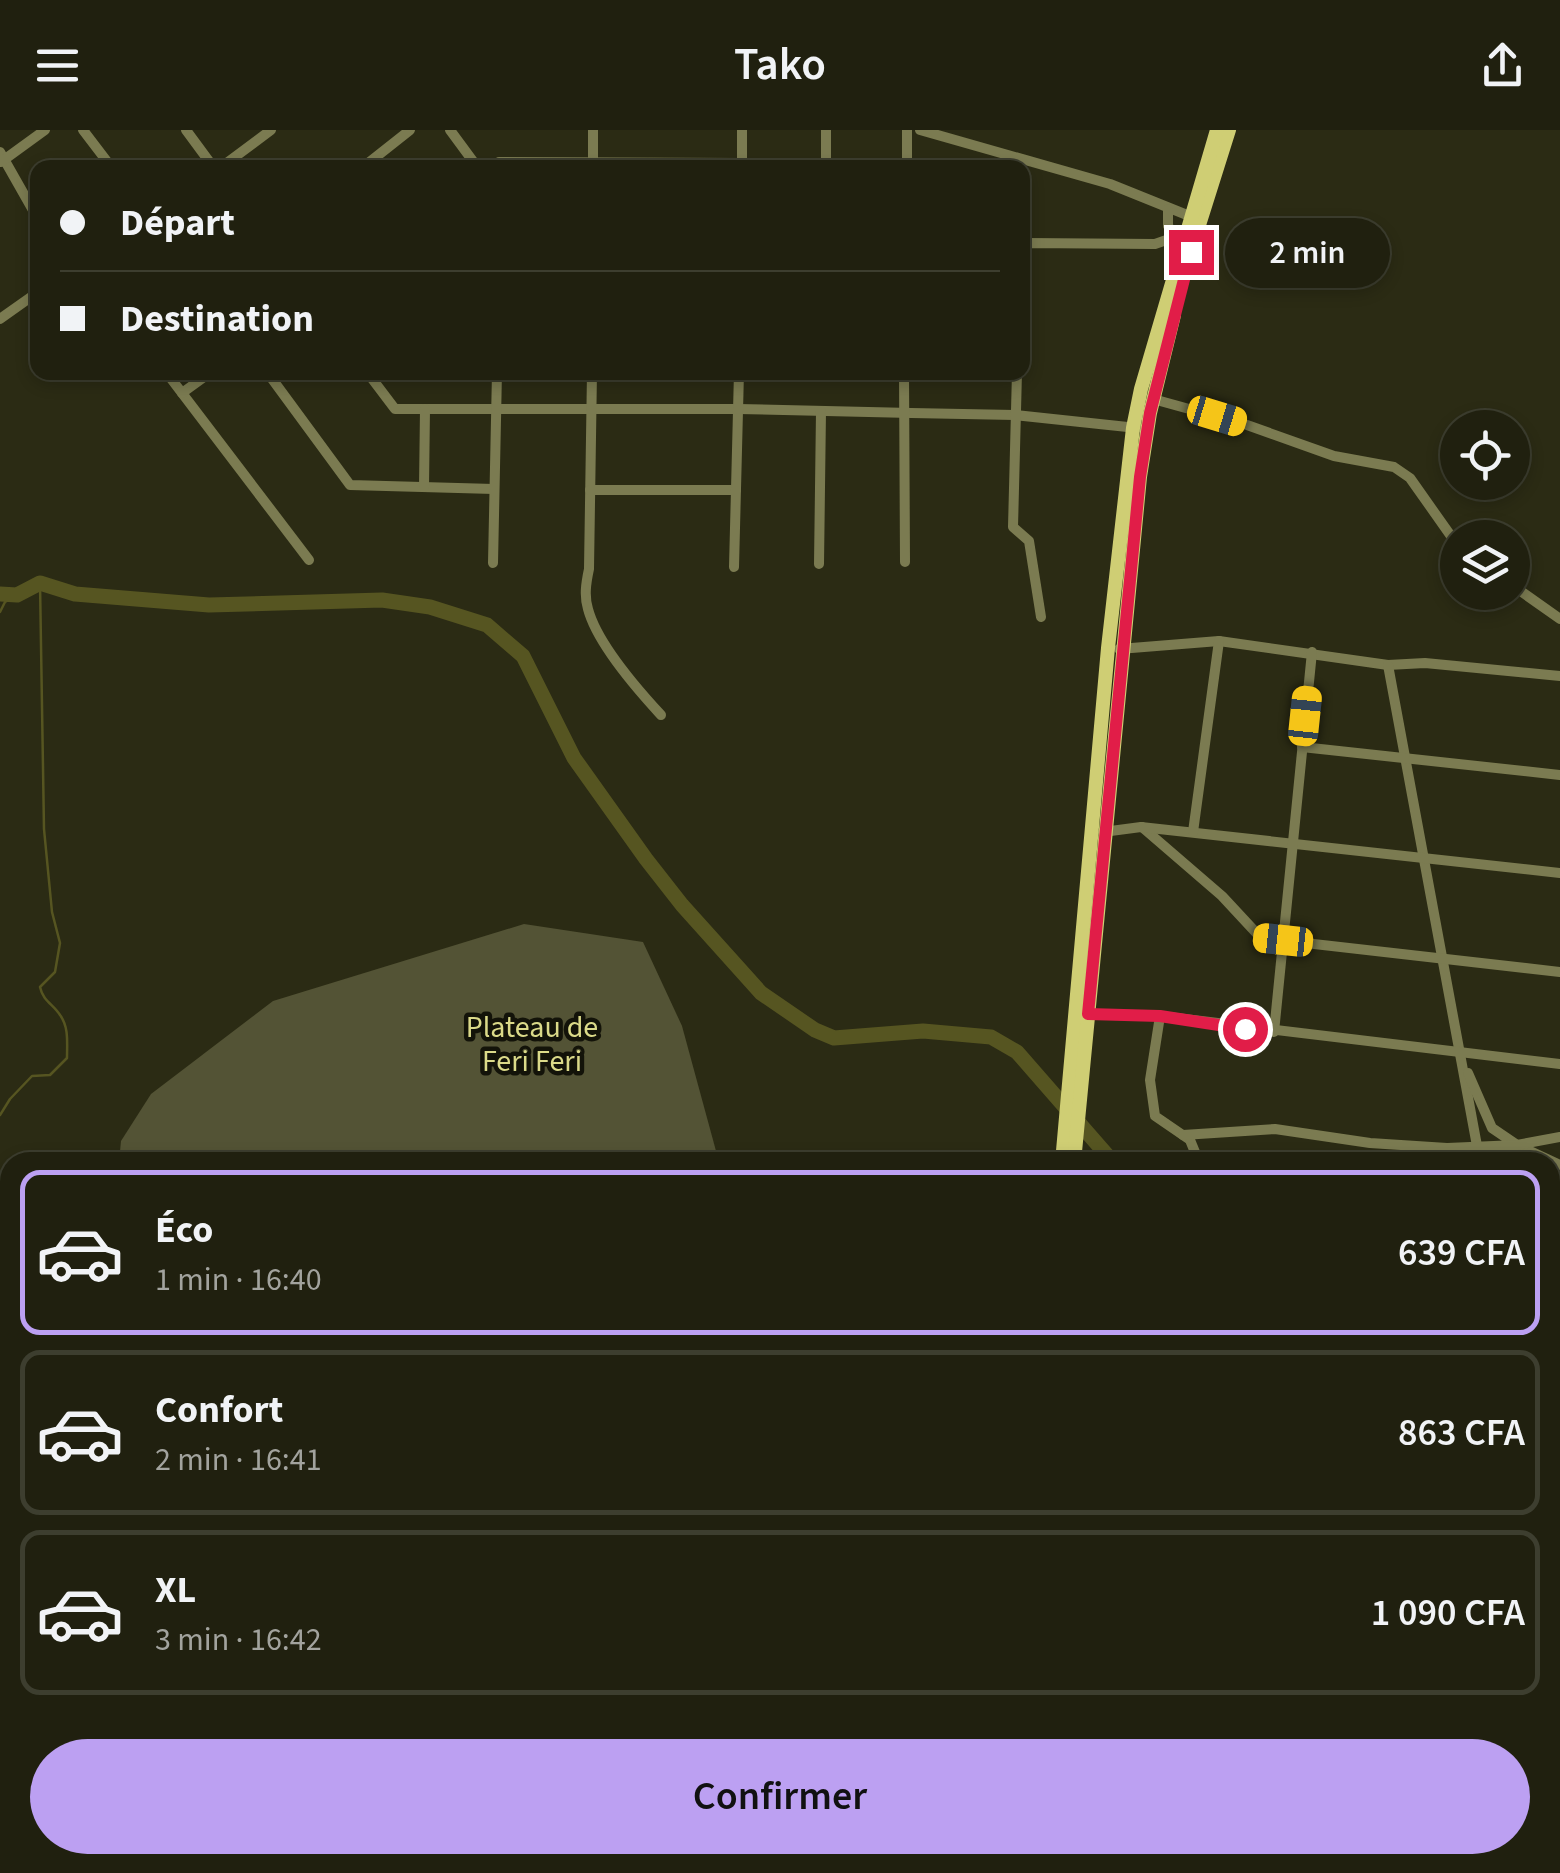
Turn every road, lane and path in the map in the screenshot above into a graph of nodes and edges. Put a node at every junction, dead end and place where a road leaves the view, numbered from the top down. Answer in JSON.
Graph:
{"nodes":[{"id":1,"x":44,"y":130,"type":"edge"},
{"id":2,"x":83,"y":130,"type":"edge"},
{"id":3,"x":186,"y":130,"type":"edge"},
{"id":4,"x":270,"y":130,"type":"edge"},
{"id":5,"x":410,"y":130,"type":"edge"},
{"id":6,"x":450,"y":130,"type":"edge"},
{"id":7,"x":593,"y":130,"type":"edge"},
{"id":8,"x":742,"y":130,"type":"edge"},
{"id":9,"x":826,"y":130,"type":"edge"},
{"id":10,"x":907,"y":130,"type":"edge"},
{"id":11,"x":920,"y":130,"type":"edge"},
{"id":12,"x":1217,"y":130,"type":"edge"},
{"id":13,"x":1229,"y":130,"type":"edge"},
{"id":14,"x":2,"y":158,"type":"edge"},
{"id":15,"x":106,"y":160,"type":"edge"},
{"id":16,"x":210,"y":160,"type":"edge"},
{"id":17,"x":228,"y":160,"type":"edge"},
{"id":18,"x":372,"y":160,"type":"edge"},
{"id":19,"x":472,"y":160,"type":"edge"},
{"id":20,"x":593,"y":160,"type":"edge"},
{"id":21,"x":742,"y":160,"type":"edge"},
{"id":22,"x":826,"y":160,"type":"edge"},
{"id":23,"x":907,"y":160,"type":"edge"},
{"id":24,"x":1026,"y":160,"type":"edge"},
{"id":25,"x":1030,"y":161,"type":"edge"},
{"id":26,"x":30,"y":205,"type":"edge"},
{"id":27,"x":1168,"y":208,"type":"junction"},
{"id":28,"x":1192,"y":217,"type":"junction"},
{"id":29,"x":1180,"y":240,"type":"junction"},
{"id":30,"x":1030,"y":243,"type":"edge"},
{"id":31,"x":30,"y":298,"type":"edge"},
{"id":32,"x":0,"y":319,"type":"edge"},
{"id":33,"x":172,"y":380,"type":"edge"},
{"id":34,"x":199,"y":380,"type":"edge"},
{"id":35,"x":272,"y":380,"type":"edge"},
{"id":36,"x":373,"y":380,"type":"edge"},
{"id":37,"x":497,"y":380,"type":"edge"},
{"id":38,"x":592,"y":380,"type":"edge"},
{"id":39,"x":739,"y":380,"type":"edge"},
{"id":40,"x":904,"y":380,"type":"edge"},
{"id":41,"x":1017,"y":380,"type":"edge"},
{"id":42,"x":182,"y":392,"type":"junction"},
{"id":43,"x":1153,"y":399,"type":"junction"},
{"id":44,"x":426,"y":409,"type":"junction"},
{"id":45,"x":496,"y":409,"type":"junction"},
{"id":46,"x":592,"y":409,"type":"junction"},
{"id":47,"x":738,"y":409,"type":"junction"},
{"id":48,"x":821,"y":411,"type":"junction"},
{"id":49,"x":904,"y":413,"type":"junction"},
{"id":50,"x":1015,"y":416,"type":"junction"},
{"id":51,"x":1140,"y":428,"type":"junction"},
{"id":52,"x":424,"y":487,"type":"junction"},
{"id":53,"x":494,"y":488,"type":"junction"},
{"id":54,"x":590,"y":490,"type":"junction"},
{"id":55,"x":736,"y":490,"type":"junction"},
{"id":56,"x":1440,"y":520,"type":"edge"},
{"id":57,"x":309,"y":560,"type":"dead end"},
{"id":58,"x":905,"y":562,"type":"dead end"},
{"id":59,"x":492,"y":563,"type":"dead end"},
{"id":60,"x":818,"y":564,"type":"dead end"},
{"id":61,"x":734,"y":568,"type":"dead end"},
{"id":62,"x":1530,"y":598,"type":"edge"},
{"id":63,"x":1041,"y":617,"type":"dead end"},
{"id":64,"x":1560,"y":619,"type":"edge"},
{"id":65,"x":1219,"y":641,"type":"junction"},
{"id":66,"x":1115,"y":649,"type":"junction"},
{"id":67,"x":1312,"y":652,"type":"junction"},
{"id":68,"x":1388,"y":664,"type":"junction"},
{"id":69,"x":1560,"y":676,"type":"edge"},
{"id":70,"x":660,"y":716,"type":"dead end"},
{"id":71,"x":1302,"y":747,"type":"junction"},
{"id":72,"x":1406,"y":758,"type":"junction"},
{"id":73,"x":1560,"y":775,"type":"edge"},
{"id":74,"x":1141,"y":827,"type":"junction"},
{"id":75,"x":1099,"y":832,"type":"junction"},
{"id":76,"x":1193,"y":832,"type":"junction"},
{"id":77,"x":1292,"y":842,"type":"junction"},
{"id":78,"x":1426,"y":861,"type":"junction"},
{"id":79,"x":1560,"y":873,"type":"edge"},
{"id":80,"x":1283,"y":940,"type":"junction"},
{"id":81,"x":1443,"y":958,"type":"junction"},
{"id":82,"x":1560,"y":972,"type":"edge"},
{"id":83,"x":1088,"y":1014,"type":"junction"},
{"id":84,"x":1160,"y":1016,"type":"junction"},
{"id":85,"x":1274,"y":1032,"type":"junction"},
{"id":86,"x":1460,"y":1054,"type":"junction"},
{"id":87,"x":1560,"y":1064,"type":"edge"},
{"id":88,"x":1075,"y":1094,"type":"junction"},
{"id":89,"x":1071,"y":1133,"type":"junction"},
{"id":90,"x":1183,"y":1135,"type":"junction"},
{"id":91,"x":1560,"y":1137,"type":"edge"},
{"id":92,"x":1477,"y":1145,"type":"junction"},
{"id":93,"x":1517,"y":1145,"type":"junction"},
{"id":94,"x":1065,"y":1152,"type":"edge"},
{"id":95,"x":1073,"y":1152,"type":"edge"},
{"id":96,"x":1195,"y":1152,"type":"edge"},
{"id":97,"x":1478,"y":1152,"type":"edge"},
{"id":98,"x":1532,"y":1152,"type":"edge"}],
"edges":[{"from":1,"to":14,"type":"street"},
{"from":2,"to":15,"type":"street"},
{"from":3,"to":16,"type":"street"},
{"from":4,"to":17,"type":"street"},
{"from":5,"to":18,"type":"street"},
{"from":6,"to":19,"type":"street"},
{"from":7,"to":20,"type":"street"},
{"from":8,"to":21,"type":"street"},
{"from":9,"to":22,"type":"street"},
{"from":10,"to":23,"type":"street"},
{"from":11,"to":24,"type":"street"},
{"from":12,"to":28,"type":"main road"},
{"from":13,"to":43,"type":"main road"},
{"from":14,"to":26,"type":"street"},
{"from":25,"to":27,"type":"street"},
{"from":27,"to":28,"type":"street"},
{"from":27,"to":29,"type":"street"},
{"from":28,"to":29,"type":"main road"},
{"from":29,"to":30,"type":"street"},
{"from":29,"to":51,"type":"main road"},
{"from":31,"to":32,"type":"street"},
{"from":33,"to":42,"type":"street"},
{"from":34,"to":42,"type":"street"},
{"from":35,"to":52,"type":"street"},
{"from":36,"to":44,"type":"street"},
{"from":37,"to":45,"type":"street"},
{"from":38,"to":46,"type":"street"},
{"from":39,"to":47,"type":"street"},
{"from":40,"to":49,"type":"street"},
{"from":41,"to":50,"type":"street"},
{"from":42,"to":57,"type":"street"},
{"from":43,"to":51,"type":"main road"},
{"from":43,"to":56,"type":"street"},
{"from":44,"to":45,"type":"street"},
{"from":44,"to":52,"type":"street"},
{"from":45,"to":46,"type":"street"},
{"from":45,"to":53,"type":"street"},
{"from":46,"to":47,"type":"street"},
{"from":46,"to":54,"type":"street"},
{"from":47,"to":48,"type":"street"},
{"from":47,"to":55,"type":"street"},
{"from":48,"to":49,"type":"street"},
{"from":48,"to":60,"type":"street"},
{"from":49,"to":50,"type":"street"},
{"from":49,"to":58,"type":"street"},
{"from":50,"to":51,"type":"street"},
{"from":50,"to":63,"type":"street"},
{"from":51,"to":66,"type":"main road"},
{"from":52,"to":53,"type":"street"},
{"from":53,"to":59,"type":"street"},
{"from":54,"to":55,"type":"street"},
{"from":54,"to":70,"type":"street"},
{"from":55,"to":61,"type":"street"},
{"from":62,"to":64,"type":"street"},
{"from":65,"to":66,"type":"street"},
{"from":65,"to":67,"type":"street"},
{"from":65,"to":76,"type":"street"},
{"from":66,"to":75,"type":"main road"},
{"from":67,"to":68,"type":"street"},
{"from":67,"to":71,"type":"street"},
{"from":68,"to":69,"type":"street"},
{"from":68,"to":72,"type":"street"},
{"from":71,"to":72,"type":"street"},
{"from":71,"to":77,"type":"street"},
{"from":72,"to":73,"type":"street"},
{"from":72,"to":78,"type":"street"},
{"from":74,"to":75,"type":"street"},
{"from":74,"to":76,"type":"street"},
{"from":74,"to":80,"type":"street"},
{"from":75,"to":83,"type":"main road"},
{"from":75,"to":88,"type":"main road"},
{"from":76,"to":77,"type":"street"},
{"from":77,"to":78,"type":"street"},
{"from":77,"to":80,"type":"street"},
{"from":78,"to":79,"type":"street"},
{"from":78,"to":81,"type":"street"},
{"from":80,"to":81,"type":"street"},
{"from":80,"to":85,"type":"street"},
{"from":81,"to":82,"type":"street"},
{"from":81,"to":86,"type":"street"},
{"from":83,"to":84,"type":"street"},
{"from":83,"to":88,"type":"main road"},
{"from":84,"to":85,"type":"street"},
{"from":84,"to":90,"type":"street"},
{"from":85,"to":86,"type":"street"},
{"from":86,"to":87,"type":"street"},
{"from":86,"to":92,"type":"street"},
{"from":86,"to":93,"type":"street"},
{"from":88,"to":89,"type":"main road"},
{"from":89,"to":94,"type":"main road"},
{"from":89,"to":95,"type":"main road"},
{"from":90,"to":92,"type":"street"},
{"from":90,"to":96,"type":"street"},
{"from":91,"to":93,"type":"street"},
{"from":92,"to":93,"type":"street"},
{"from":92,"to":97,"type":"street"},
{"from":93,"to":98,"type":"street"}]}
